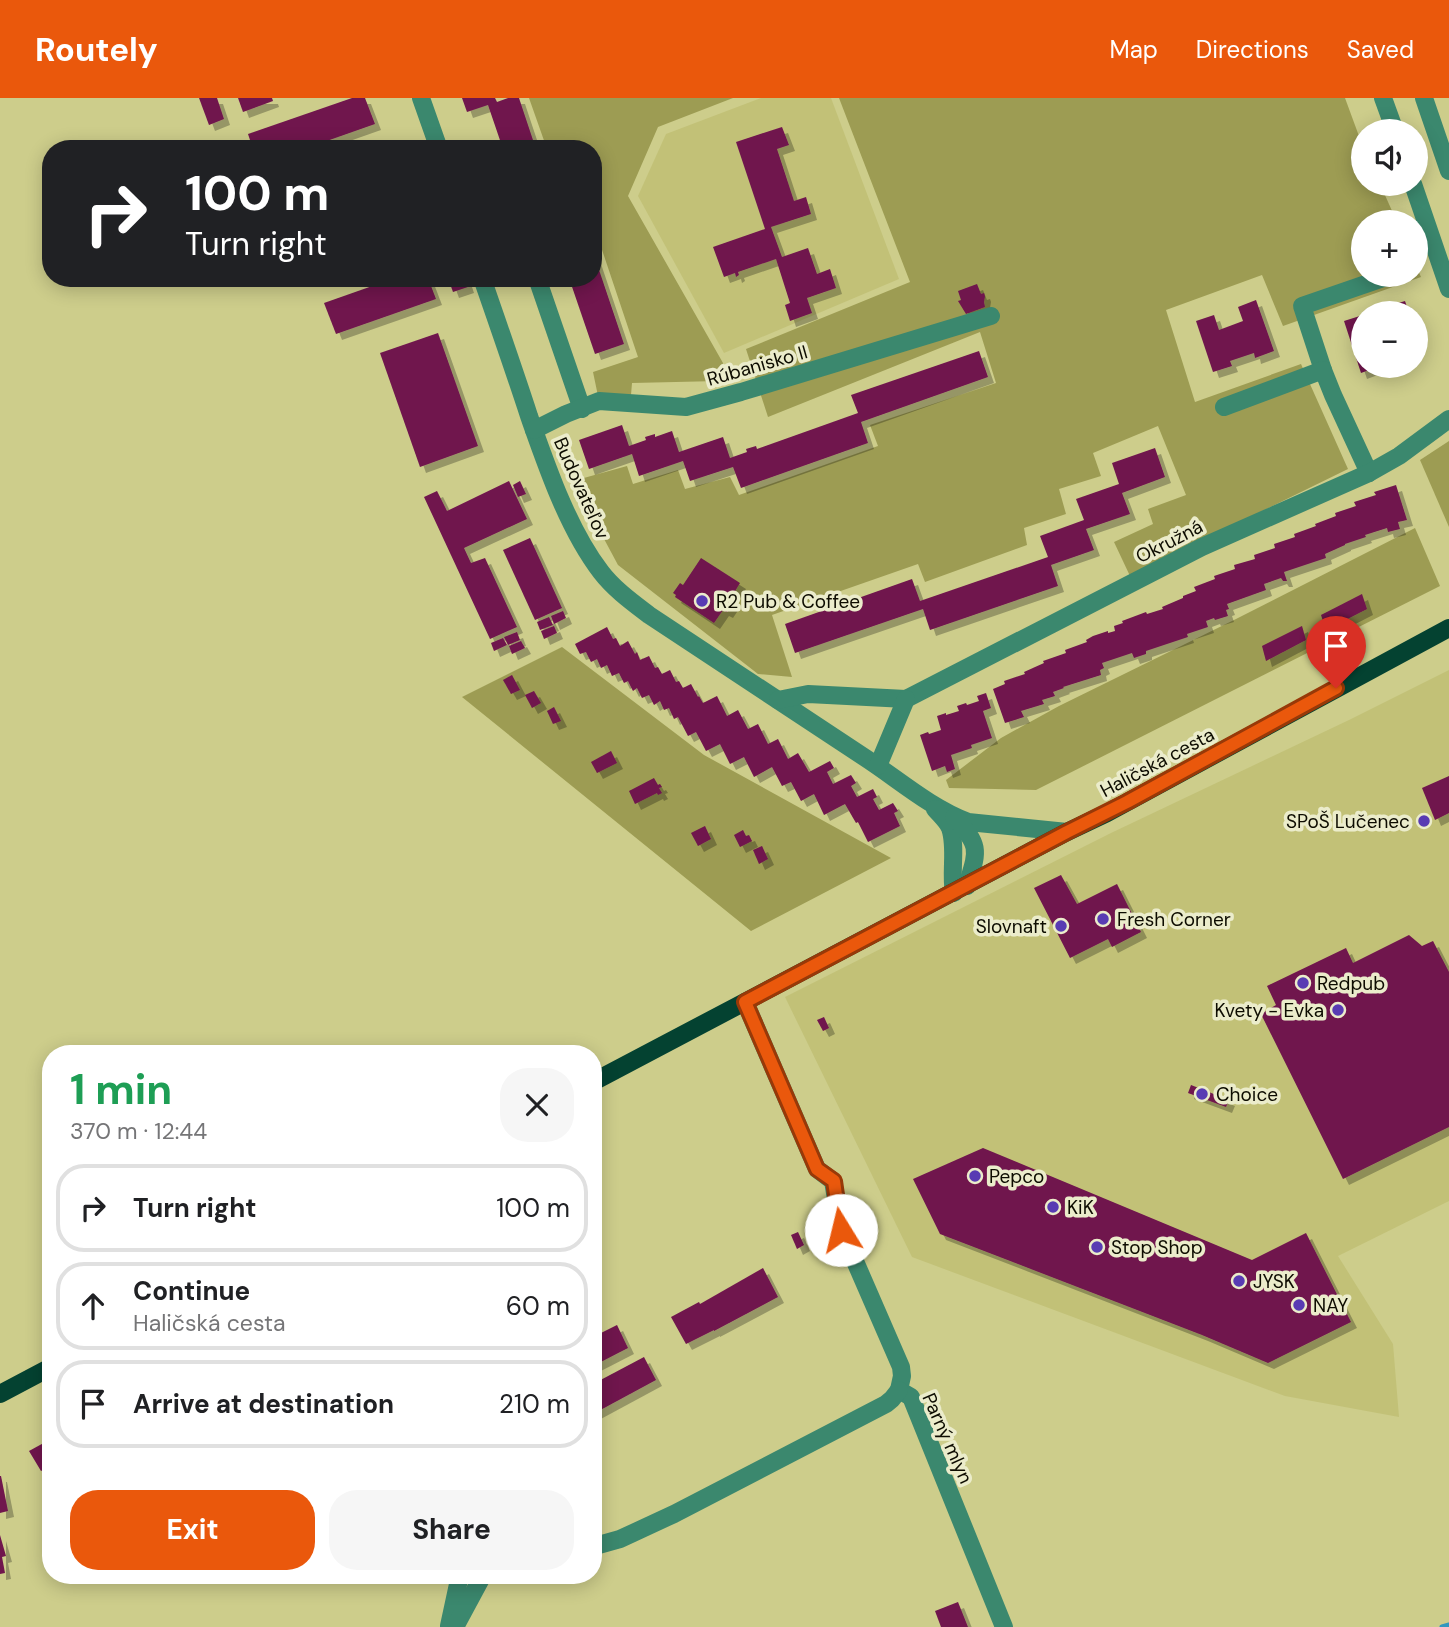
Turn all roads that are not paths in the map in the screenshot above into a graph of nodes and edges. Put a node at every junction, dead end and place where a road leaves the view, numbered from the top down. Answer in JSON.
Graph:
{"nodes":[{"id":1,"x":421,"y":98,"type":"edge"},
{"id":2,"x":1383,"y":98,"type":"edge"},
{"id":3,"x":1424,"y":98,"type":"edge"},
{"id":4,"x":1391,"y":119,"type":"edge"},
{"id":5,"x":436,"y":140,"type":"edge"},
{"id":6,"x":1449,"y":171,"type":"edge"},
{"id":7,"x":1417,"y":196,"type":"edge"},
{"id":8,"x":485,"y":287,"type":"edge"},
{"id":9,"x":540,"y":287,"type":"edge"},
{"id":10,"x":1357,"y":287,"type":"edge"},
{"id":11,"x":1449,"y":289,"type":"edge"},
{"id":12,"x":990,"y":316,"type":"dead end"},
{"id":13,"x":1323,"y":370,"type":"junction"},
{"id":14,"x":1224,"y":407,"type":"dead end"},
{"id":15,"x":582,"y":409,"type":"junction"},
{"id":16,"x":1449,"y":419,"type":"edge"},
{"id":17,"x":534,"y":430,"type":"junction"},
{"id":18,"x":1369,"y":473,"type":"junction"},
{"id":19,"x":1449,"y":628,"type":"edge"},
{"id":20,"x":906,"y":699,"type":"junction"},
{"id":21,"x":778,"y":700,"type":"junction"},
{"id":22,"x":878,"y":766,"type":"junction"},
{"id":23,"x":928,"y":802,"type":"junction"},
{"id":24,"x":953,"y":816,"type":"junction"},
{"id":25,"x":1067,"y":832,"type":"junction"},
{"id":26,"x":961,"y":889,"type":"junction"},
{"id":27,"x":745,"y":1002,"type":"junction"},
{"id":28,"x":602,"y":1077,"type":"edge"},
{"id":29,"x":42,"y":1372,"type":"edge"},
{"id":30,"x":899,"y":1390,"type":"junction"},
{"id":31,"x":0,"y":1394,"type":"edge"},
{"id":32,"x":602,"y":1544,"type":"edge"},
{"id":33,"x":458,"y":1584,"type":"edge"},
{"id":34,"x":478,"y":1584,"type":"edge"},
{"id":35,"x":449,"y":1627,"type":"edge"},
{"id":36,"x":455,"y":1627,"type":"edge"},
{"id":37,"x":1004,"y":1627,"type":"edge"}],
"edges":[{"from":1,"to":5,"type":"street"},
{"from":2,"to":4,"type":"street"},
{"from":3,"to":6,"type":"street"},
{"from":7,"to":11,"type":"street"},
{"from":8,"to":17,"type":"street","name":"Budovateľov"},
{"from":9,"to":15,"type":"street"},
{"from":10,"to":13,"type":"street"},
{"from":12,"to":15,"type":"street","name":"Rúbanisko II"},
{"from":13,"to":14,"type":"street"},
{"from":13,"to":18,"type":"street"},
{"from":15,"to":17,"type":"street","name":"Rúbanisko II"},
{"from":16,"to":18,"type":"street","name":"Okružná"},
{"from":17,"to":21,"type":"street","name":"Budovateľov"},
{"from":18,"to":20,"type":"street","name":"Okružná"},
{"from":19,"to":25,"type":"main road","name":"Haličská cesta"},
{"from":20,"to":21,"type":"street"},
{"from":20,"to":22,"type":"street"},
{"from":21,"to":22,"type":"street","name":"Budovateľov"},
{"from":22,"to":23,"type":"street","name":"Budovateľov"},
{"from":23,"to":24,"type":"street","name":"Budovateľov"},
{"from":23,"to":26,"type":"street","name":"Budovateľov"},
{"from":24,"to":25,"type":"street","name":"Budovateľov"},
{"from":24,"to":26,"type":"street","name":"Budovateľov"},
{"from":25,"to":26,"type":"main road","name":"Haličská cesta"},
{"from":26,"to":27,"type":"main road","name":"Haličská cesta"},
{"from":27,"to":28,"type":"main road","name":"Haličská cesta"},
{"from":27,"to":30,"type":"street","name":"Parný mlyn"},
{"from":29,"to":31,"type":"main road"},
{"from":30,"to":32,"type":"street"},
{"from":30,"to":37,"type":"street","name":"Parný mlyn"},
{"from":33,"to":35,"type":"street"},
{"from":34,"to":36,"type":"street"}]}
